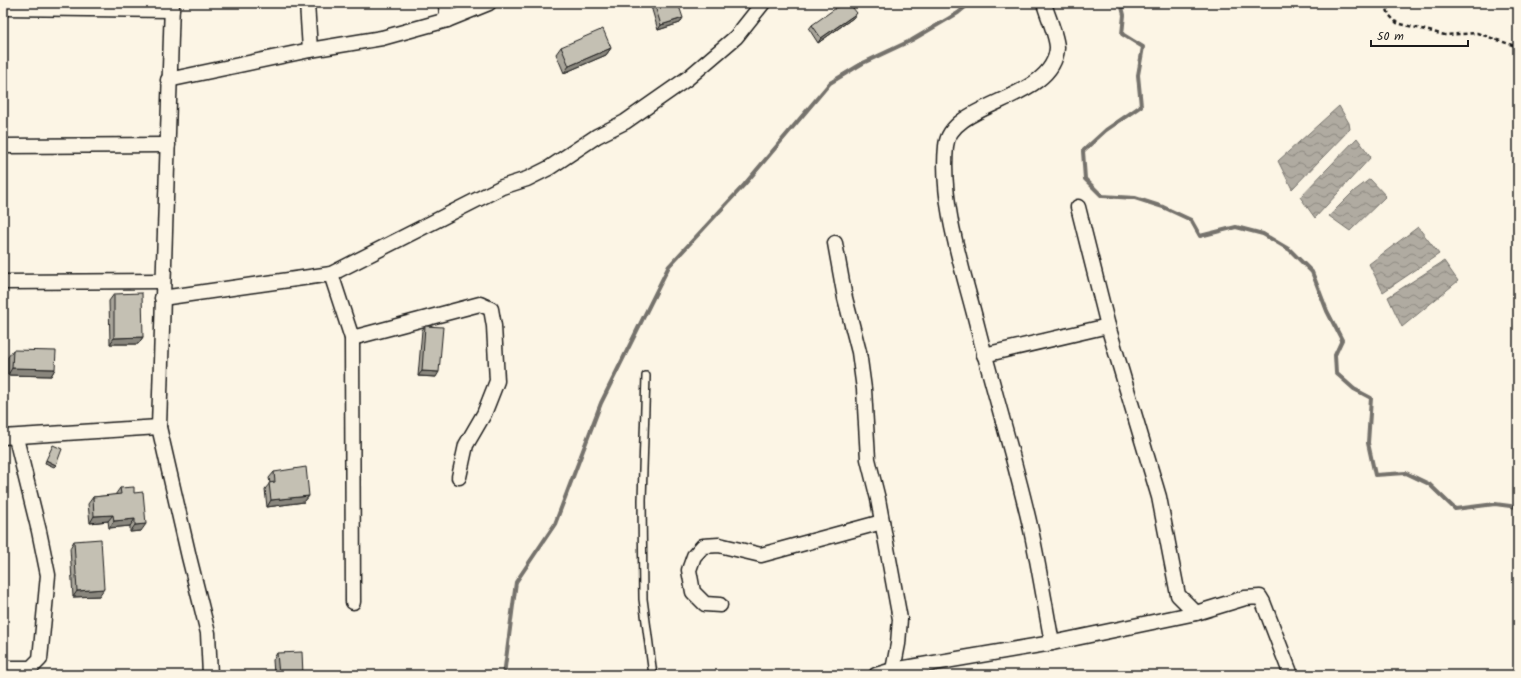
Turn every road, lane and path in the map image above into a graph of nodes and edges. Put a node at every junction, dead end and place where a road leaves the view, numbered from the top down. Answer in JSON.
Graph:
{"nodes":[{"id":1,"x":307,"y":3,"type":"edge"},
{"id":2,"x":446,"y":3,"type":"edge"},
{"id":3,"x":489,"y":3,"type":"edge"},
{"id":4,"x":763,"y":3,"type":"edge"},
{"id":5,"x":1044,"y":3,"type":"edge"},
{"id":6,"x":1385,"y":3,"type":"edge"},
{"id":7,"x":172,"y":7,"type":"edge"},
{"id":8,"x":3,"y":8,"type":"edge"},
{"id":9,"x":447,"y":20,"type":"junction"},
{"id":10,"x":1518,"y":46,"type":"edge"},
{"id":11,"x":310,"y":50,"type":"junction"},
{"id":12,"x":168,"y":80,"type":"junction"},
{"id":13,"x":168,"y":145,"type":"junction"},
{"id":14,"x":3,"y":146,"type":"edge"},
{"id":15,"x":1078,"y":207,"type":"dead end"},
{"id":16,"x":834,"y":243,"type":"dead end"},
{"id":17,"x":331,"y":274,"type":"junction"},
{"id":18,"x":163,"y":281,"type":"junction"},
{"id":19,"x":3,"y":282,"type":"edge"},
{"id":20,"x":162,"y":298,"type":"junction"},
{"id":21,"x":1108,"y":326,"type":"junction"},
{"id":22,"x":352,"y":338,"type":"junction"},
{"id":23,"x":984,"y":355,"type":"junction"},
{"id":24,"x":646,"y":376,"type":"dead end"},
{"id":25,"x":159,"y":426,"type":"junction"},
{"id":26,"x":9,"y":438,"type":"edge"},
{"id":27,"x":459,"y":477,"type":"dead end"},
{"id":28,"x":882,"y":522,"type":"junction"},
{"id":29,"x":1178,"y":595,"type":"junction"},
{"id":30,"x":353,"y":602,"type":"dead end"},
{"id":31,"x":720,"y":605,"type":"dead end"},
{"id":32,"x":1196,"y":613,"type":"junction"},
{"id":33,"x":1168,"y":619,"type":"junction"},
{"id":34,"x":1052,"y":643,"type":"junction"},
{"id":35,"x":3,"y":668,"type":"edge"},
{"id":36,"x":893,"y":670,"type":"junction"},
{"id":37,"x":210,"y":675,"type":"edge"},
{"id":38,"x":653,"y":675,"type":"edge"},
{"id":39,"x":876,"y":675,"type":"edge"},
{"id":40,"x":1290,"y":675,"type":"edge"}],
"edges":[{"from":1,"to":11,"type":"street"},
{"from":2,"to":9,"type":"street"},
{"from":3,"to":9,"type":"street"},
{"from":4,"to":17,"type":"street"},
{"from":5,"to":23,"type":"street"},
{"from":6,"to":10,"type":"path"},
{"from":7,"to":8,"type":"street"},
{"from":7,"to":12,"type":"street"},
{"from":9,"to":11,"type":"street"},
{"from":11,"to":12,"type":"street"},
{"from":12,"to":13,"type":"street"},
{"from":13,"to":14,"type":"street"},
{"from":13,"to":18,"type":"street"},
{"from":15,"to":21,"type":"street"},
{"from":16,"to":28,"type":"street"},
{"from":17,"to":20,"type":"street"},
{"from":17,"to":22,"type":"street"},
{"from":18,"to":19,"type":"street"},
{"from":18,"to":20,"type":"street"},
{"from":20,"to":25,"type":"street"},
{"from":21,"to":23,"type":"street"},
{"from":21,"to":29,"type":"street"},
{"from":22,"to":27,"type":"street"},
{"from":22,"to":30,"type":"street"},
{"from":23,"to":34,"type":"street"},
{"from":24,"to":38,"type":"lane"},
{"from":25,"to":26,"type":"street"},
{"from":25,"to":37,"type":"street"},
{"from":26,"to":35,"type":"street"},
{"from":28,"to":31,"type":"street"},
{"from":28,"to":36,"type":"street"},
{"from":29,"to":32,"type":"street"},
{"from":29,"to":33,"type":"street"},
{"from":32,"to":33,"type":"street"},
{"from":32,"to":40,"type":"street"},
{"from":33,"to":34,"type":"street"},
{"from":34,"to":36,"type":"street"},
{"from":36,"to":39,"type":"street"}]}
